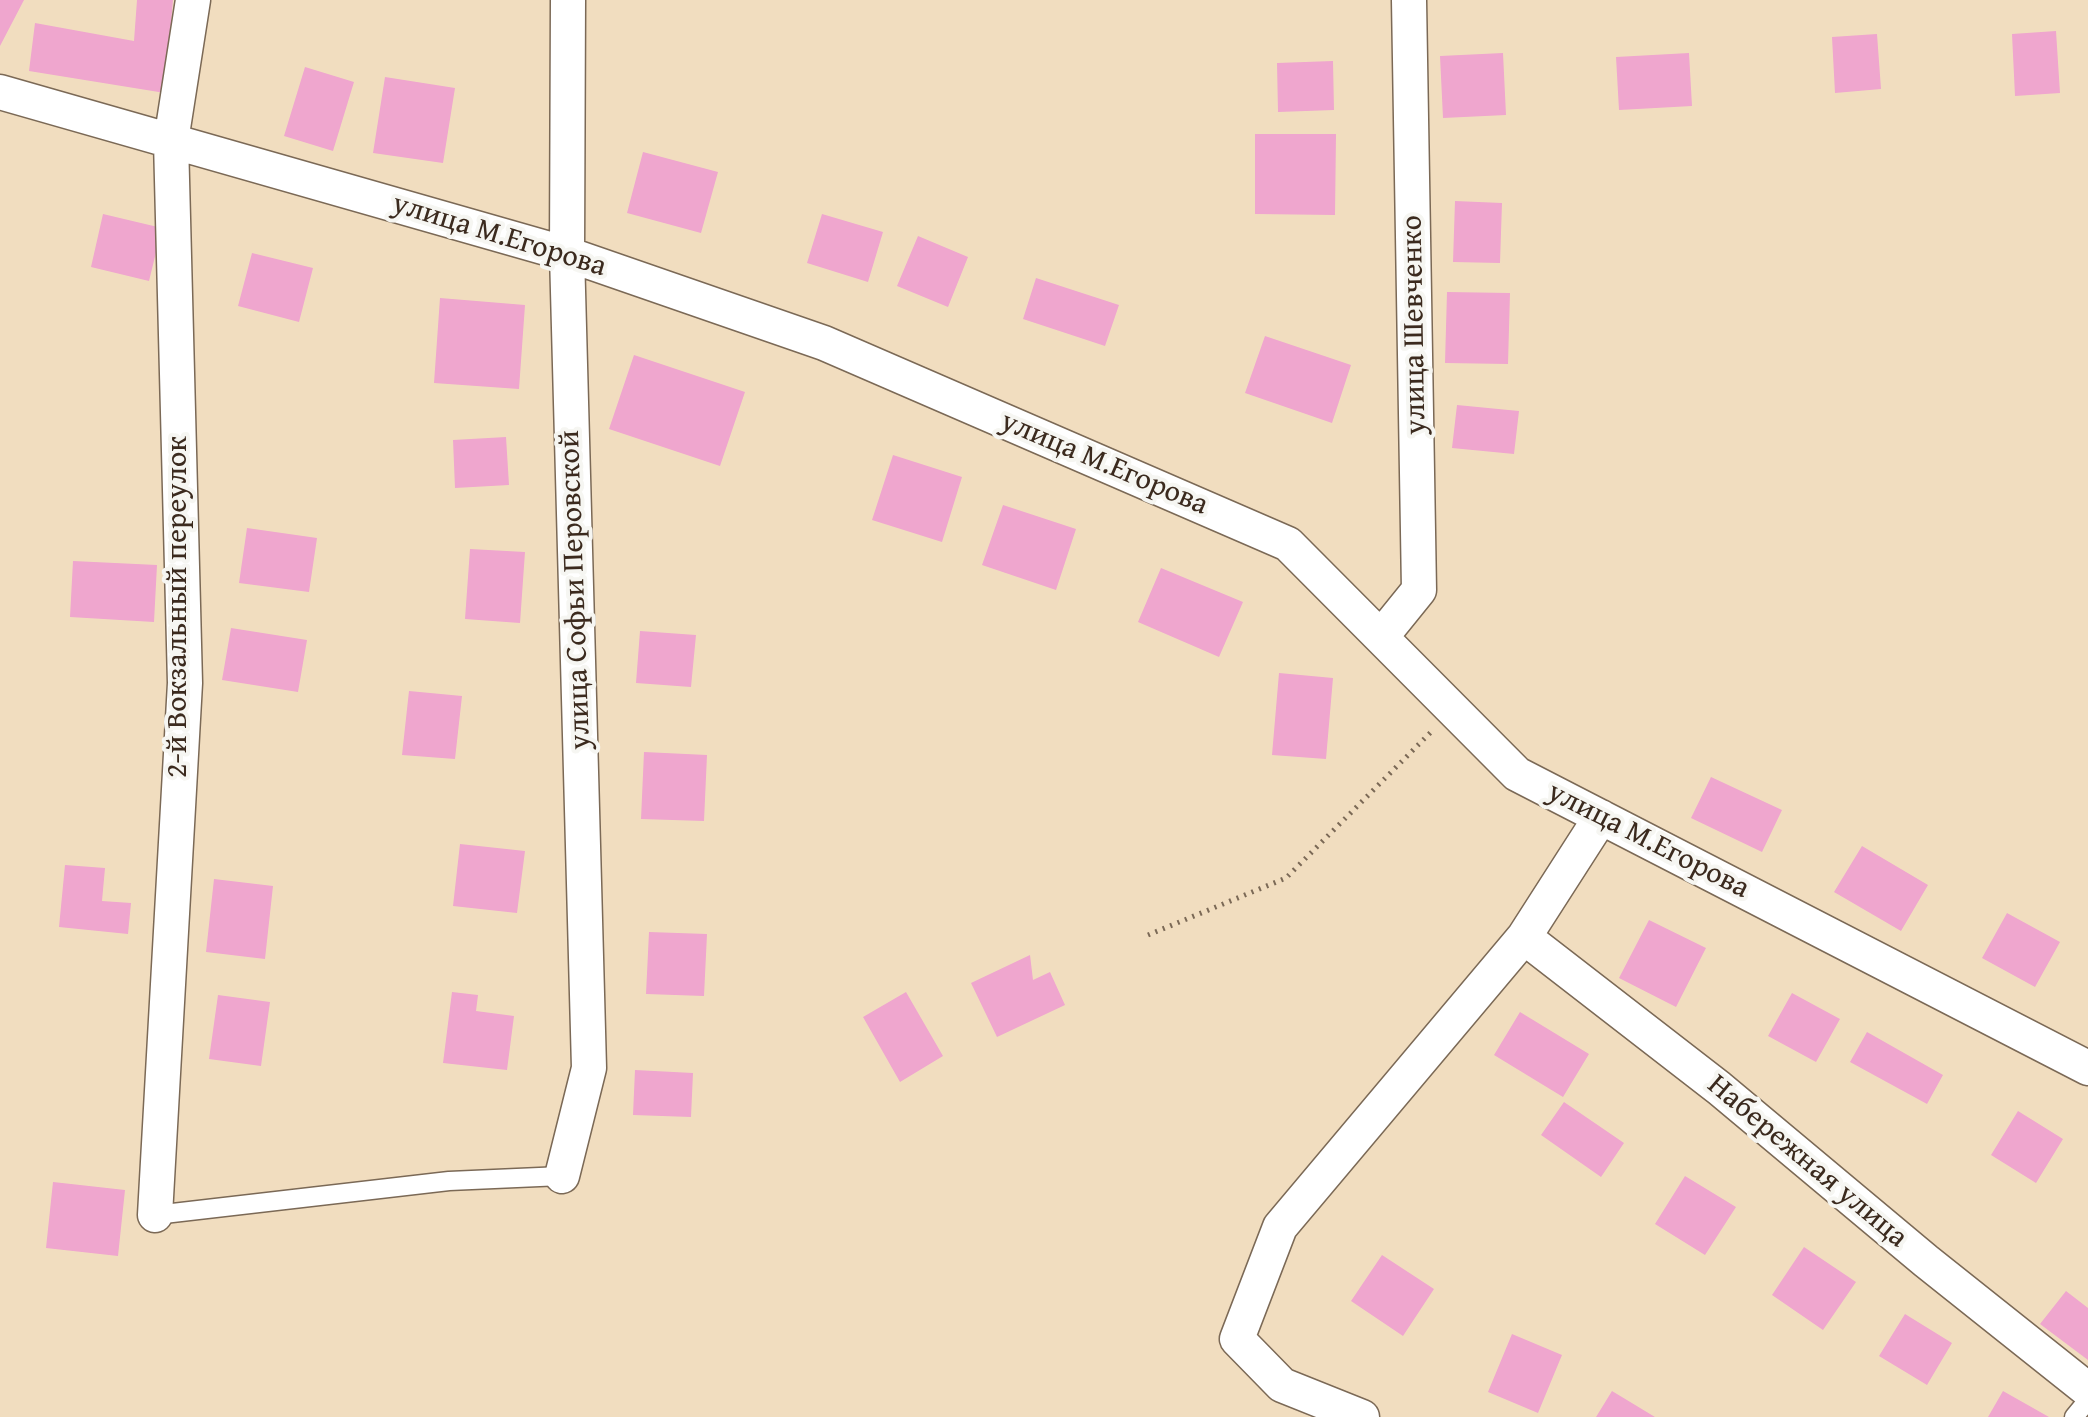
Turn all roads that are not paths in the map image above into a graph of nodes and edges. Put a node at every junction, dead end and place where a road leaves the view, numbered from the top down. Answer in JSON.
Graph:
{"nodes":[{"id":1,"x":193,"y":0,"type":"edge"},
{"id":2,"x":568,"y":0,"type":"edge"},
{"id":3,"x":1409,"y":0,"type":"edge"},
{"id":4,"x":0,"y":92,"type":"edge"},
{"id":5,"x":171,"y":141,"type":"junction"},
{"id":6,"x":567,"y":254,"type":"junction"},
{"id":7,"x":1381,"y":637,"type":"junction"},
{"id":8,"x":1601,"y":817,"type":"junction"},
{"id":9,"x":1524,"y":937,"type":"junction"},
{"id":10,"x":2088,"y":1068,"type":"edge"},
{"id":11,"x":562,"y":1176,"type":"joint"},
{"id":12,"x":155,"y":1215,"type":"joint"},
{"id":13,"x":2088,"y":1390,"type":"edge"},
{"id":14,"x":2088,"y":1400,"type":"edge"},
{"id":15,"x":1362,"y":1417,"type":"edge"},
{"id":16,"x":2074,"y":1417,"type":"edge"}],
"edges":[{"from":1,"to":5,"type":"street","name":"2-й Вокзальный переулок"},
{"from":2,"to":6,"type":"street","name":"улица Софьи Перовской"},
{"from":3,"to":7,"type":"street","name":"улица Шевченко"},
{"from":4,"to":5,"type":"street","name":"улица М.Егорова"},
{"from":5,"to":6,"type":"street","name":"улица М.Егорова"},
{"from":5,"to":12,"type":"street","name":"2-й Вокзальный переулок"},
{"from":6,"to":7,"type":"street","name":"улица М.Егорова"},
{"from":6,"to":11,"type":"street","name":"улица Софьи Перовской"},
{"from":7,"to":8,"type":"street","name":"улица М.Егорова"},
{"from":8,"to":9,"type":"street"},
{"from":8,"to":10,"type":"street","name":"улица М.Егорова"},
{"from":9,"to":13,"type":"street","name":"Набережная улица"},
{"from":9,"to":15,"type":"street"},
{"from":11,"to":12,"type":"lane"},
{"from":14,"to":16,"type":"lane"}]}
